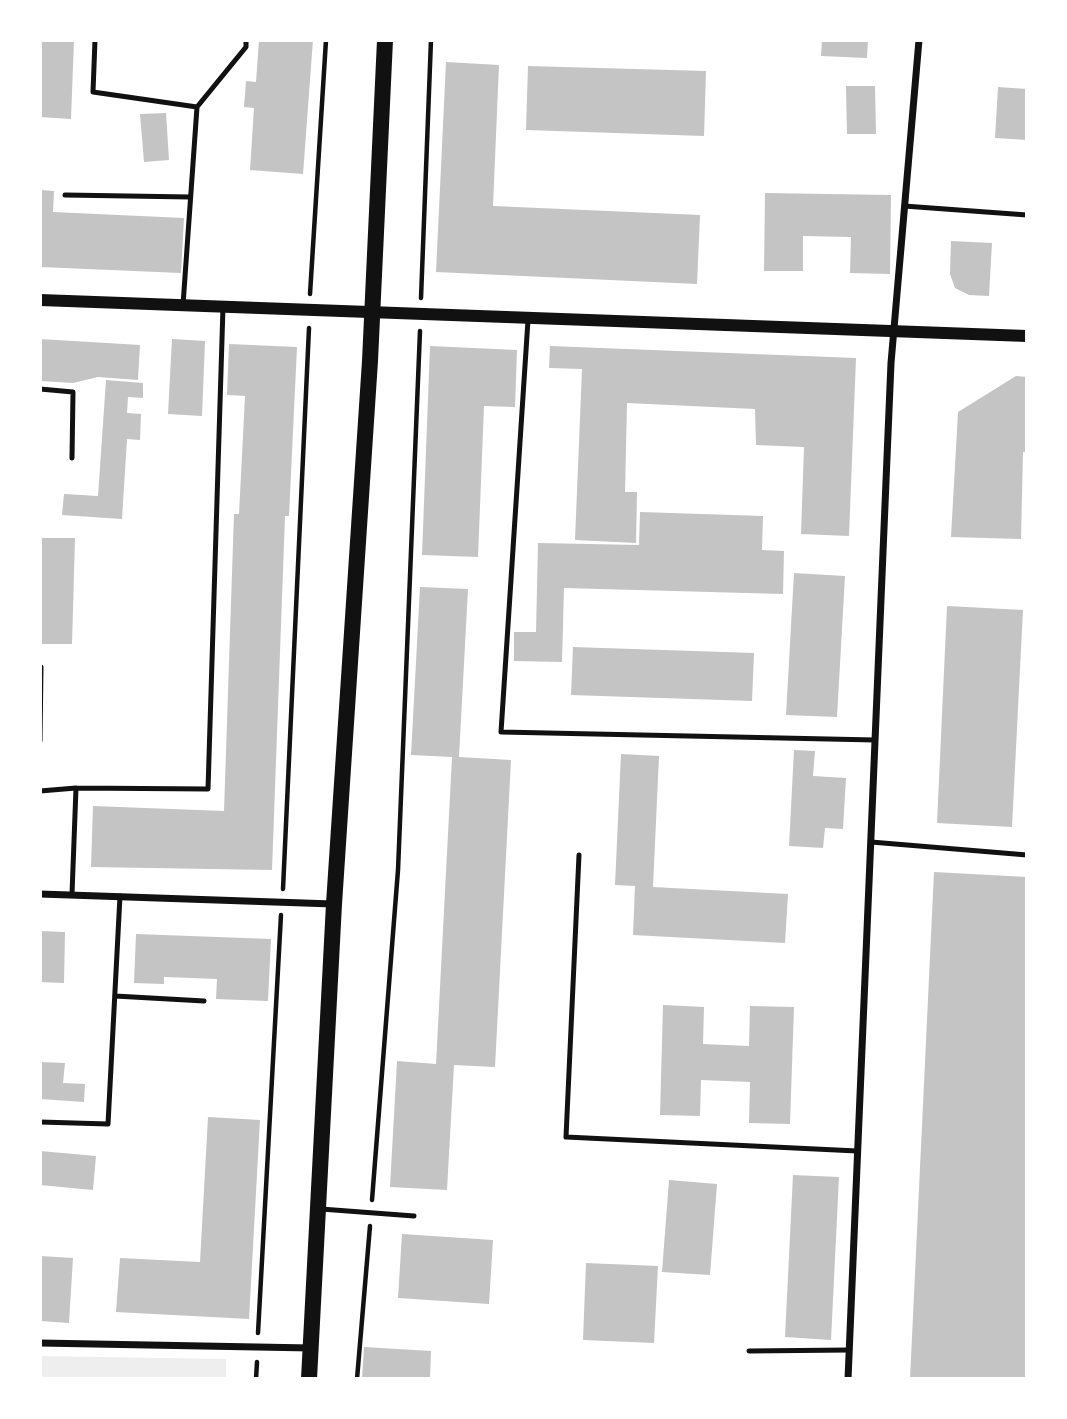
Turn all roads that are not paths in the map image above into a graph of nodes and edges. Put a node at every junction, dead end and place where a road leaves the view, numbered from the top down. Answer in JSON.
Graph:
{"nodes":[{"id":1,"x":94,"y":40,"type":"edge"},
{"id":2,"x":246,"y":40,"type":"edge"},
{"id":3,"x":385,"y":40,"type":"edge"},
{"id":4,"x":919,"y":40,"type":"edge"},
{"id":5,"x":197,"y":107,"type":"junction"},
{"id":6,"x":65,"y":195,"type":"dead end"},
{"id":7,"x":190,"y":197,"type":"junction"},
{"id":8,"x":904,"y":206,"type":"junction"},
{"id":9,"x":1027,"y":215,"type":"edge"},
{"id":10,"x":40,"y":300,"type":"edge"},
{"id":11,"x":183,"y":305,"type":"junction"},
{"id":12,"x":223,"y":306,"type":"junction"},
{"id":13,"x":372,"y":313,"type":"junction"},
{"id":14,"x":528,"y":319,"type":"junction"},
{"id":15,"x":893,"y":332,"type":"junction"},
{"id":16,"x":1027,"y":336,"type":"edge"},
{"id":17,"x":40,"y":389,"type":"edge"},
{"id":18,"x":72,"y":458,"type":"dead end"},
{"id":19,"x":41,"y":667,"type":"edge"},
{"id":20,"x":875,"y":740,"type":"junction"},
{"id":21,"x":40,"y":741,"type":"edge"},
{"id":22,"x":76,"y":788,"type":"junction"},
{"id":23,"x":40,"y":791,"type":"edge"},
{"id":24,"x":871,"y":842,"type":"junction"},
{"id":25,"x":579,"y":855,"type":"dead end"},
{"id":26,"x":1027,"y":855,"type":"edge"},
{"id":27,"x":40,"y":894,"type":"edge"},
{"id":28,"x":72,"y":894,"type":"junction"},
{"id":29,"x":120,"y":896,"type":"junction"},
{"id":30,"x":334,"y":904,"type":"junction"},
{"id":31,"x":115,"y":996,"type":"junction"},
{"id":32,"x":204,"y":1001,"type":"dead end"},
{"id":33,"x":40,"y":1122,"type":"edge"},
{"id":34,"x":858,"y":1151,"type":"junction"},
{"id":35,"x":318,"y":1208,"type":"junction"},
{"id":36,"x":414,"y":1216,"type":"dead end"},
{"id":37,"x":40,"y":1343,"type":"edge"},
{"id":38,"x":311,"y":1348,"type":"junction"},
{"id":39,"x":849,"y":1350,"type":"junction"},
{"id":40,"x":749,"y":1351,"type":"dead end"},
{"id":41,"x":309,"y":1379,"type":"edge"},
{"id":42,"x":848,"y":1379,"type":"edge"}],
"edges":[{"from":1,"to":5,"type":"lane"},
{"from":2,"to":5,"type":"lane"},
{"from":3,"to":13,"type":"main road"},
{"from":4,"to":8,"type":"street"},
{"from":5,"to":7,"type":"lane"},
{"from":6,"to":7,"type":"lane"},
{"from":7,"to":11,"type":"lane"},
{"from":8,"to":9,"type":"lane"},
{"from":8,"to":15,"type":"street"},
{"from":10,"to":11,"type":"street"},
{"from":11,"to":12,"type":"street"},
{"from":12,"to":13,"type":"street"},
{"from":12,"to":22,"type":"lane"},
{"from":13,"to":14,"type":"street"},
{"from":13,"to":30,"type":"main road"},
{"from":14,"to":15,"type":"street"},
{"from":14,"to":20,"type":"lane"},
{"from":15,"to":16,"type":"street"},
{"from":15,"to":20,"type":"street"},
{"from":17,"to":18,"type":"lane"},
{"from":19,"to":21,"type":"lane"},
{"from":20,"to":24,"type":"street"},
{"from":22,"to":23,"type":"lane"},
{"from":22,"to":28,"type":"lane"},
{"from":24,"to":26,"type":"lane"},
{"from":24,"to":34,"type":"street"},
{"from":25,"to":34,"type":"lane"},
{"from":27,"to":28,"type":"street"},
{"from":28,"to":29,"type":"street"},
{"from":29,"to":30,"type":"street"},
{"from":29,"to":31,"type":"lane"},
{"from":30,"to":35,"type":"main road"},
{"from":31,"to":32,"type":"lane"},
{"from":31,"to":33,"type":"lane"},
{"from":34,"to":39,"type":"street"},
{"from":35,"to":36,"type":"lane"},
{"from":35,"to":38,"type":"main road"},
{"from":37,"to":38,"type":"street"},
{"from":38,"to":41,"type":"main road"},
{"from":39,"to":40,"type":"lane"},
{"from":39,"to":42,"type":"street"}]}
